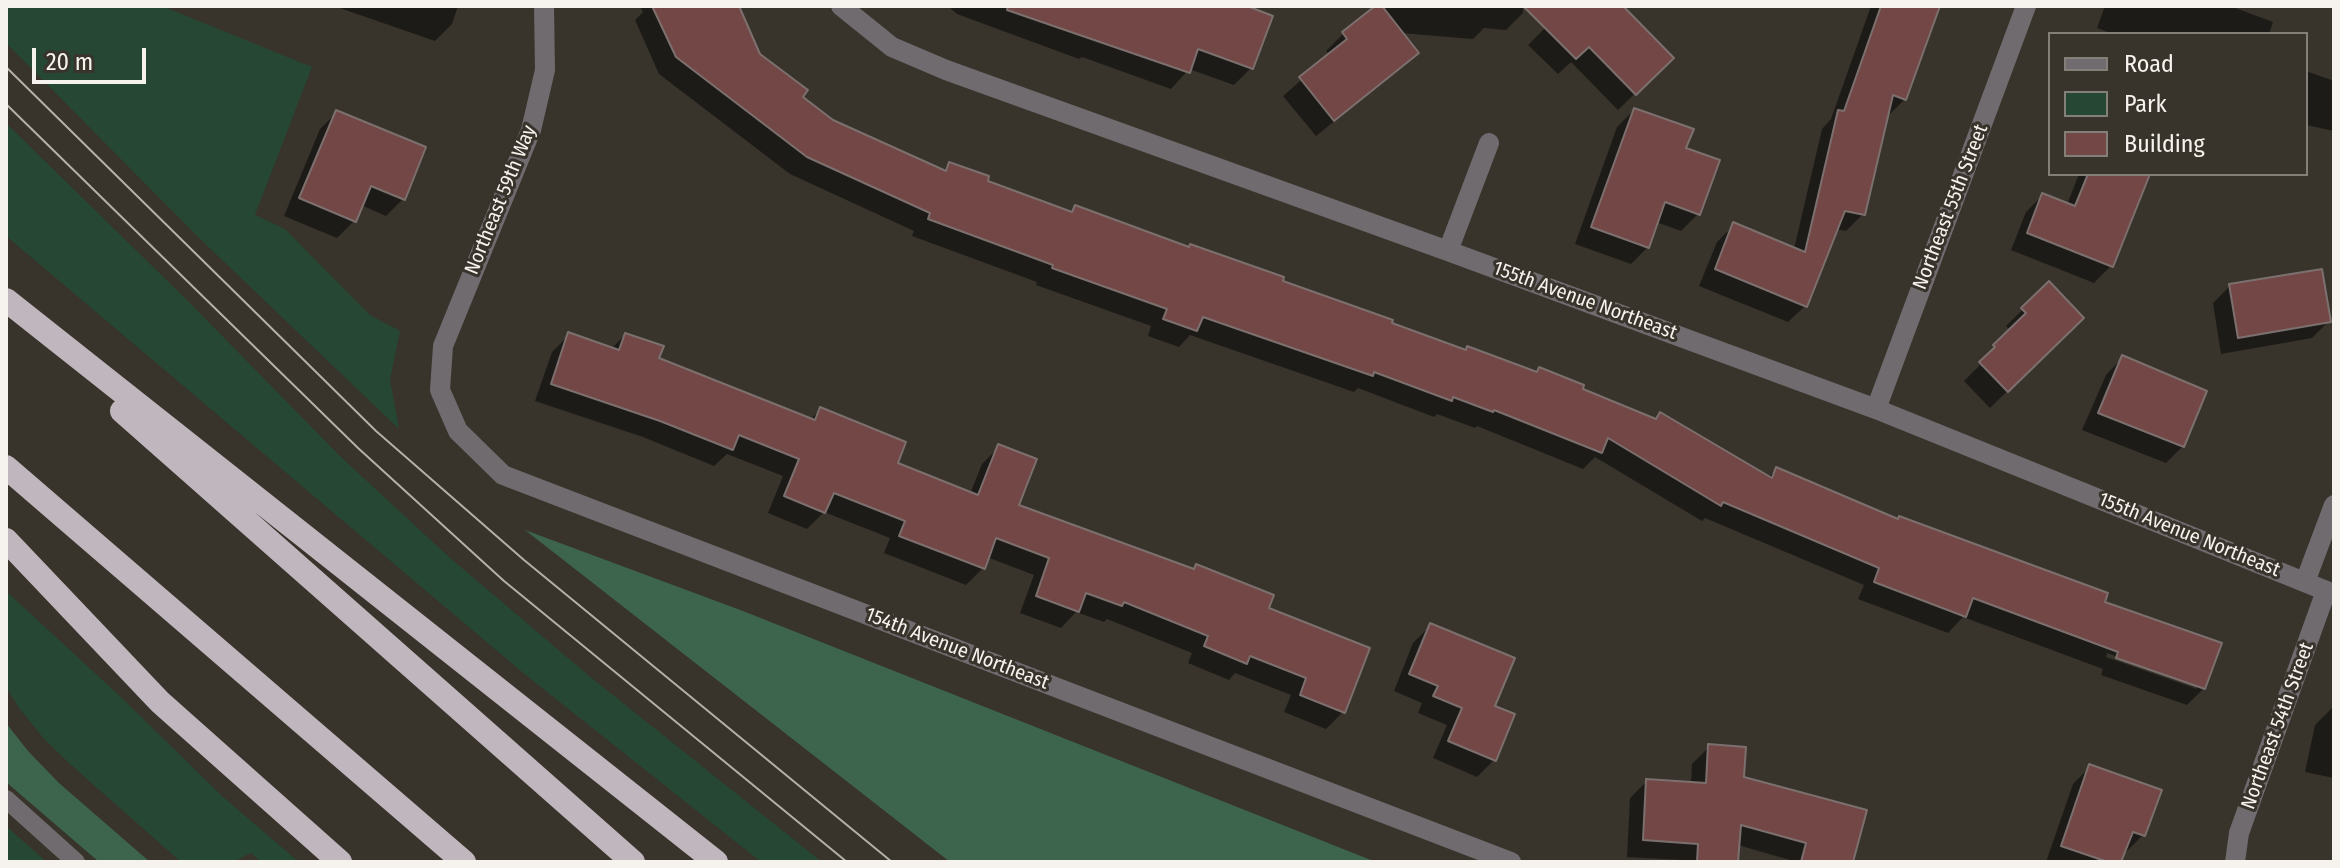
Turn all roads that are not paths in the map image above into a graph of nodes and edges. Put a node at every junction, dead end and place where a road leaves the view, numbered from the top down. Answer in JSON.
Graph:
{"nodes":[{"id":1,"x":544,"y":6,"type":"edge"},
{"id":2,"x":841,"y":6,"type":"edge"},
{"id":3,"x":2026,"y":6,"type":"edge"},
{"id":4,"x":1489,"y":143,"type":"dead end"},
{"id":5,"x":1448,"y":251,"type":"junction"},
{"id":6,"x":6,"y":300,"type":"edge"},
{"id":7,"x":6,"y":308,"type":"edge"},
{"id":8,"x":440,"y":390,"type":"joint"},
{"id":9,"x":1876,"y":409,"type":"junction"},
{"id":10,"x":6,"y":467,"type":"edge"},
{"id":11,"x":2334,"y":505,"type":"edge"},
{"id":12,"x":6,"y":540,"type":"edge"},
{"id":13,"x":2305,"y":582,"type":"junction"},
{"id":14,"x":2330,"y":592,"type":"edge"},
{"id":15,"x":6,"y":799,"type":"edge"},
{"id":16,"x":76,"y":862,"type":"edge"},
{"id":17,"x":340,"y":862,"type":"edge"},
{"id":18,"x":464,"y":862,"type":"edge"},
{"id":19,"x":633,"y":862,"type":"edge"},
{"id":20,"x":716,"y":862,"type":"edge"},
{"id":21,"x":1511,"y":862,"type":"edge"},
{"id":22,"x":2235,"y":862,"type":"edge"}],
"edges":[{"from":1,"to":8,"type":"street","name":"Northeast 59th Way"},
{"from":2,"to":5,"type":"street","name":"155th Avenue Northeast"},
{"from":3,"to":9,"type":"street","name":"Northeast 55th Street"},
{"from":4,"to":5,"type":"street"},
{"from":5,"to":9,"type":"street","name":"155th Avenue Northeast"},
{"from":6,"to":20,"type":"highway"},
{"from":7,"to":19,"type":"highway"},
{"from":8,"to":21,"type":"street","name":"154th Avenue Northeast"},
{"from":9,"to":13,"type":"street","name":"155th Avenue Northeast"},
{"from":10,"to":18,"type":"highway"},
{"from":11,"to":13,"type":"street"},
{"from":12,"to":17,"type":"highway"},
{"from":13,"to":14,"type":"street","name":"155th Avenue Northeast"},
{"from":14,"to":22,"type":"street","name":"Northeast 54th Street"},
{"from":15,"to":16,"type":"lane"}]}
